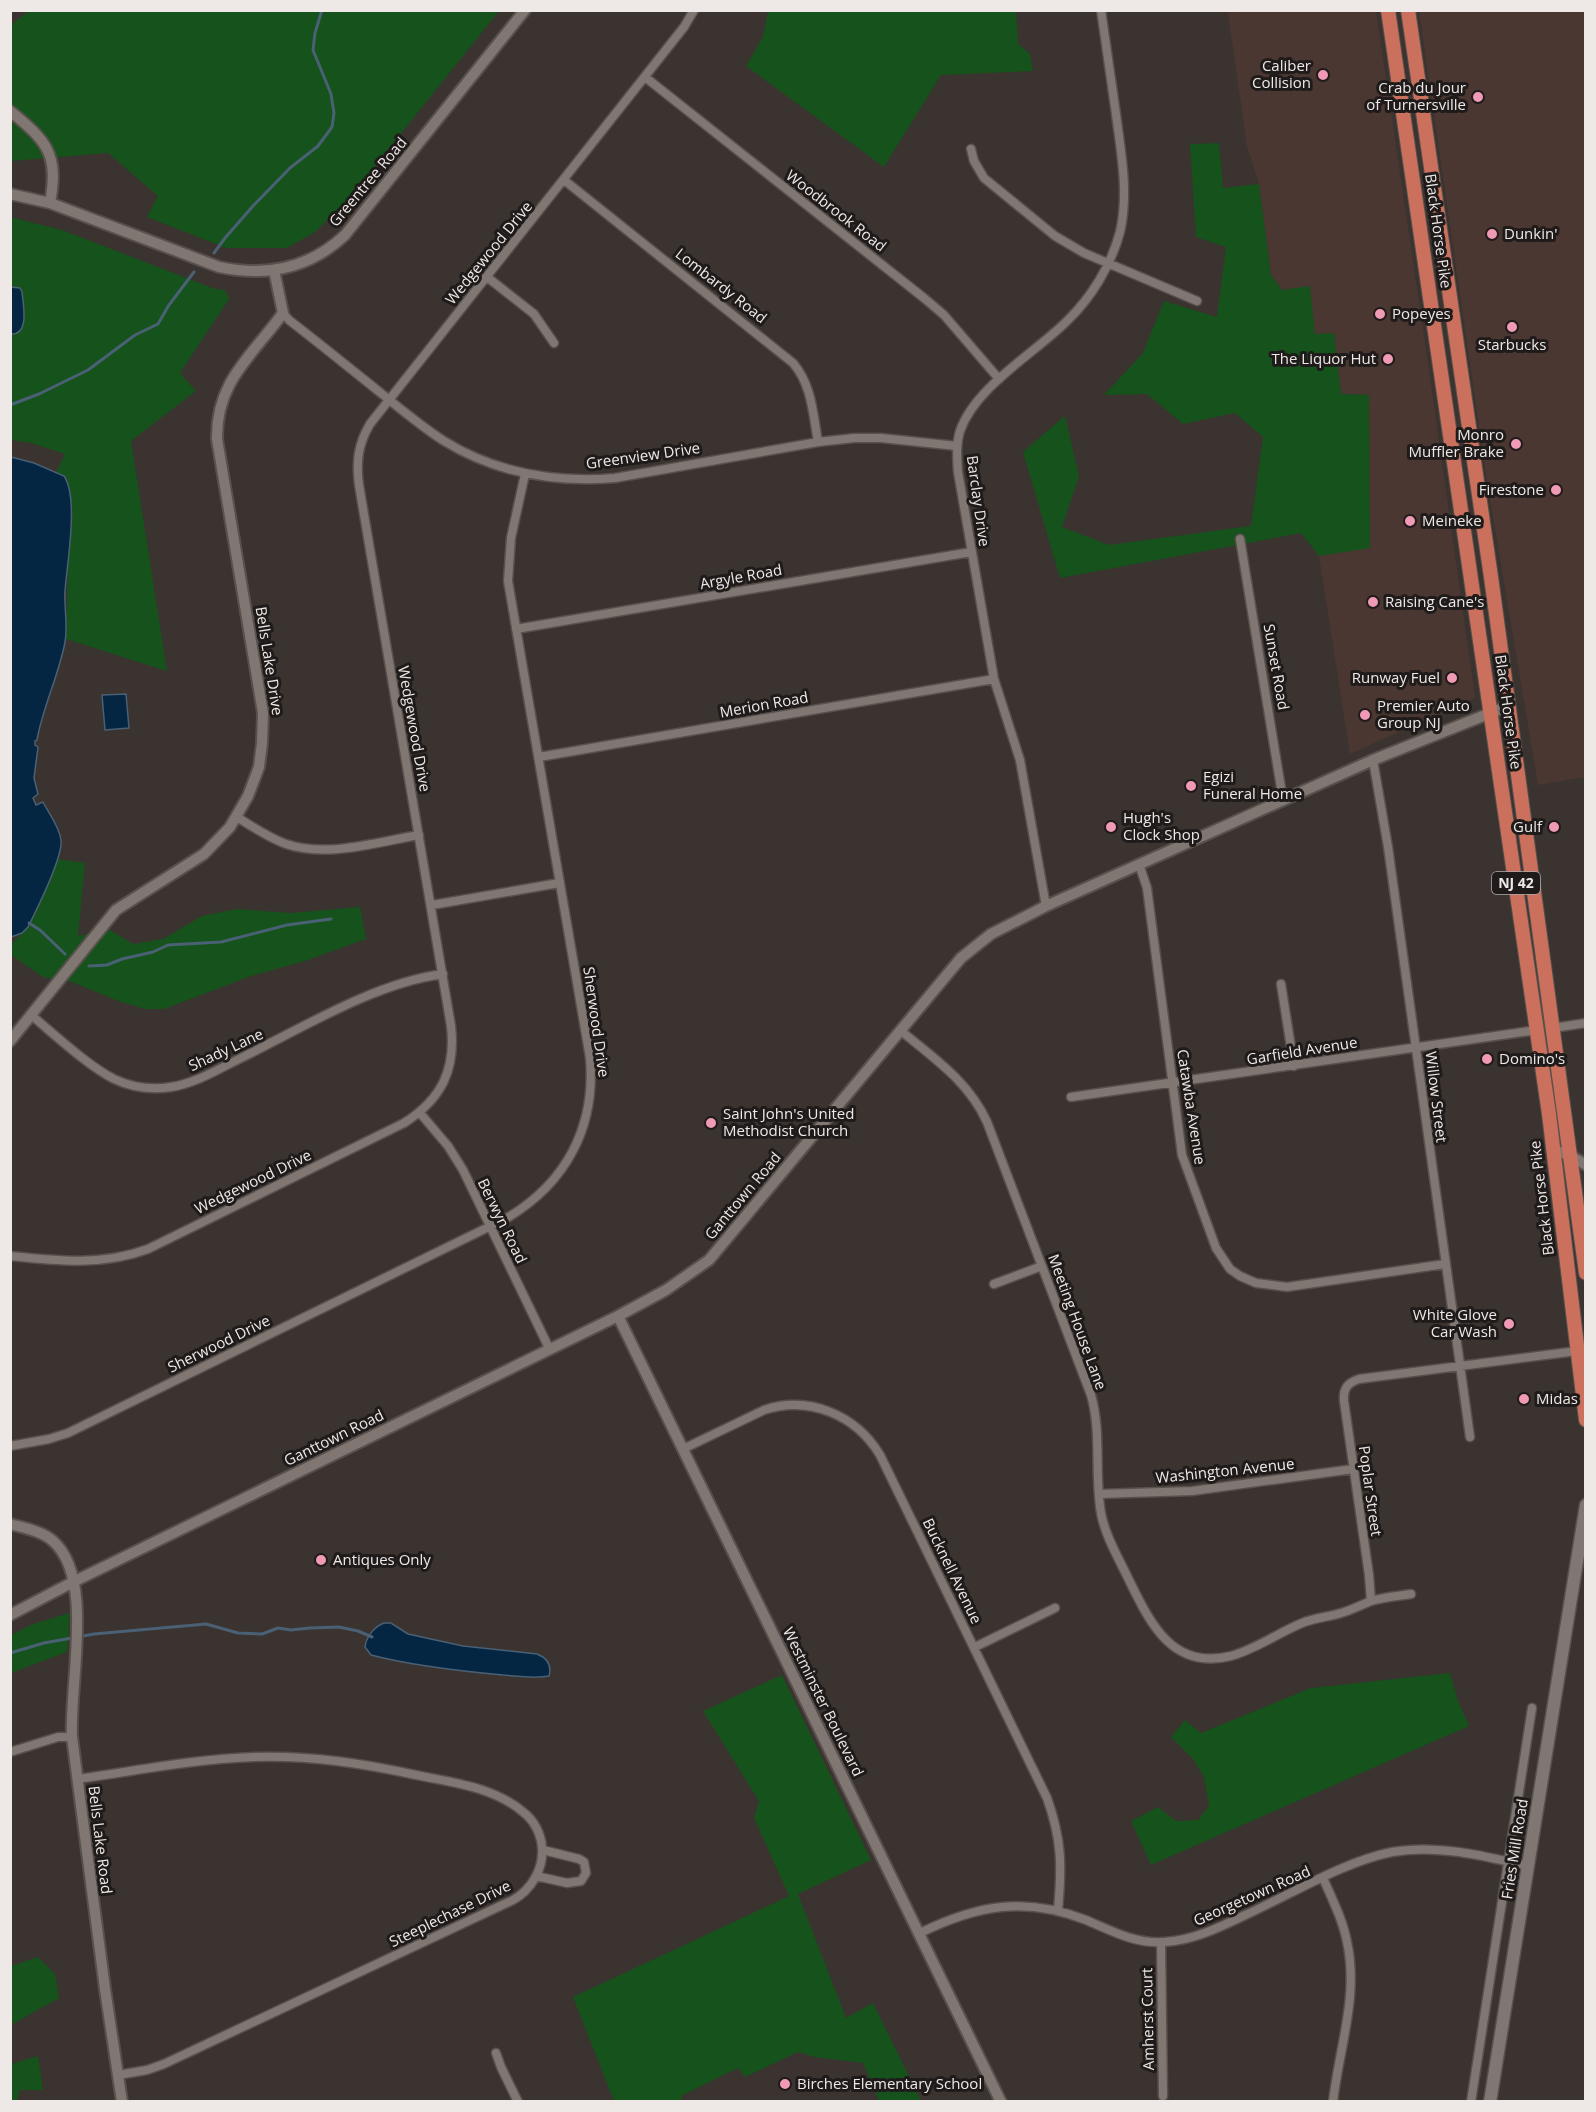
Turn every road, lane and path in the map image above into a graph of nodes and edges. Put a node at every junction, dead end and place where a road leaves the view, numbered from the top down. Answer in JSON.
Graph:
{"nodes":[{"id":1,"x":525,"y":10,"type":"edge"},
{"id":2,"x":694,"y":10,"type":"edge"},
{"id":3,"x":1101,"y":10,"type":"edge"},
{"id":4,"x":1389,"y":10,"type":"edge"},
{"id":5,"x":1408,"y":10,"type":"edge"},
{"id":6,"x":645,"y":77,"type":"junction"},
{"id":7,"x":10,"y":111,"type":"edge"},
{"id":8,"x":971,"y":149,"type":"dead end"},
{"id":9,"x":1413,"y":175,"type":"junction"},
{"id":10,"x":564,"y":180,"type":"junction"},
{"id":11,"x":10,"y":194,"type":"edge"},
{"id":12,"x":50,"y":203,"type":"junction"},
{"id":13,"x":1108,"y":264,"type":"junction"},
{"id":14,"x":274,"y":270,"type":"junction"},
{"id":15,"x":487,"y":277,"type":"junction"},
{"id":16,"x":1448,"y":292,"type":"junction"},
{"id":17,"x":1197,"y":302,"type":"dead end"},
{"id":18,"x":283,"y":313,"type":"junction"},
{"id":19,"x":554,"y":343,"type":"dead end"},
{"id":20,"x":999,"y":379,"type":"junction"},
{"id":21,"x":389,"y":399,"type":"junction"},
{"id":22,"x":818,"y":442,"type":"junction"},
{"id":23,"x":957,"y":446,"type":"junction"},
{"id":24,"x":525,"y":474,"type":"junction"},
{"id":25,"x":1240,"y":539,"type":"dead end"},
{"id":26,"x":971,"y":552,"type":"junction"},
{"id":27,"x":516,"y":629,"type":"junction"},
{"id":28,"x":994,"y":679,"type":"junction"},
{"id":29,"x":1508,"y":706,"type":"junction"},
{"id":30,"x":1492,"y":712,"type":"junction"},
{"id":31,"x":538,"y":757,"type":"junction"},
{"id":32,"x":1373,"y":760,"type":"junction"},
{"id":33,"x":1283,"y":800,"type":"junction"},
{"id":34,"x":237,"y":818,"type":"junction"},
{"id":35,"x":418,"y":835,"type":"junction"},
{"id":36,"x":1139,"y":864,"type":"junction"},
{"id":37,"x":559,"y":883,"type":"junction"},
{"id":38,"x":432,"y":905,"type":"junction"},
{"id":39,"x":1046,"y":906,"type":"junction"},
{"id":40,"x":443,"y":974,"type":"junction"},
{"id":41,"x":1281,"y":984,"type":"dead end"},
{"id":42,"x":31,"y":1015,"type":"junction"},
{"id":43,"x":1586,"y":1023,"type":"edge"},
{"id":44,"x":1553,"y":1028,"type":"junction"},
{"id":45,"x":1537,"y":1030,"type":"junction"},
{"id":46,"x":901,"y":1031,"type":"junction"},
{"id":47,"x":10,"y":1041,"type":"edge"},
{"id":48,"x":1416,"y":1046,"type":"junction"},
{"id":49,"x":1294,"y":1066,"type":"junction"},
{"id":50,"x":1173,"y":1083,"type":"junction"},
{"id":51,"x":1071,"y":1096,"type":"dead end"},
{"id":52,"x":420,"y":1113,"type":"junction"},
{"id":53,"x":1554,"y":1150,"type":"junction"},
{"id":54,"x":1571,"y":1156,"type":"junction"},
{"id":55,"x":1586,"y":1165,"type":"edge"},
{"id":56,"x":490,"y":1227,"type":"junction"},
{"id":57,"x":10,"y":1256,"type":"edge"},
{"id":58,"x":1445,"y":1264,"type":"junction"},
{"id":59,"x":1042,"y":1266,"type":"junction"},
{"id":60,"x":1586,"y":1273,"type":"edge"},
{"id":61,"x":994,"y":1284,"type":"dead end"},
{"id":62,"x":618,"y":1316,"type":"junction"},
{"id":63,"x":549,"y":1348,"type":"junction"},
{"id":64,"x":1577,"y":1351,"type":"junction"},
{"id":65,"x":1461,"y":1365,"type":"junction"},
{"id":66,"x":1586,"y":1420,"type":"edge"},
{"id":67,"x":1470,"y":1437,"type":"dead end"},
{"id":68,"x":10,"y":1446,"type":"edge"},
{"id":69,"x":683,"y":1449,"type":"junction"},
{"id":70,"x":1353,"y":1469,"type":"junction"},
{"id":71,"x":1099,"y":1494,"type":"junction"},
{"id":72,"x":1586,"y":1505,"type":"edge"},
{"id":73,"x":10,"y":1524,"type":"edge"},
{"id":74,"x":1586,"y":1577,"type":"edge"},
{"id":75,"x":75,"y":1581,"type":"junction"},
{"id":76,"x":1412,"y":1594,"type":"dead end"},
{"id":77,"x":1371,"y":1601,"type":"junction"},
{"id":78,"x":1571,"y":1601,"type":"junction"},
{"id":79,"x":1054,"y":1608,"type":"dead end"},
{"id":80,"x":10,"y":1615,"type":"edge"},
{"id":81,"x":975,"y":1647,"type":"junction"},
{"id":82,"x":1532,"y":1708,"type":"dead end"},
{"id":83,"x":72,"y":1737,"type":"junction"},
{"id":84,"x":10,"y":1752,"type":"edge"},
{"id":85,"x":77,"y":1779,"type":"junction"},
{"id":86,"x":543,"y":1850,"type":"junction"},
{"id":87,"x":1508,"y":1861,"type":"junction"},
{"id":88,"x":1527,"y":1866,"type":"junction"},
{"id":89,"x":536,"y":1876,"type":"junction"},
{"id":90,"x":1323,"y":1878,"type":"junction"},
{"id":91,"x":1058,"y":1910,"type":"junction"},
{"id":92,"x":920,"y":1933,"type":"junction"},
{"id":93,"x":1161,"y":1942,"type":"junction"},
{"id":94,"x":496,"y":2053,"type":"dead end"},
{"id":95,"x":118,"y":2075,"type":"junction"},
{"id":96,"x":1163,"y":2096,"type":"dead end"},
{"id":97,"x":122,"y":2102,"type":"edge"},
{"id":98,"x":518,"y":2102,"type":"edge"},
{"id":99,"x":1001,"y":2102,"type":"edge"},
{"id":100,"x":1333,"y":2102,"type":"edge"},
{"id":101,"x":1471,"y":2102,"type":"edge"},
{"id":102,"x":1490,"y":2102,"type":"edge"}],
"edges":[{"from":1,"to":14,"type":"street","name":"Greentree Road"},
{"from":2,"to":6,"type":"street","name":"Wedgewood Drive"},
{"from":3,"to":13,"type":"street","name":"Barclay Drive"},
{"from":4,"to":9,"type":"highway","name":"Black Horse Pike","number":"NJ 42"},
{"from":5,"to":16,"type":"highway","name":"Black Horse Pike","number":"NJ 42"},
{"from":6,"to":10,"type":"street","name":"Wedgewood Drive"},
{"from":6,"to":20,"type":"street","name":"Woodbrook Road"},
{"from":7,"to":12,"type":"street"},
{"from":8,"to":13,"type":"street"},
{"from":9,"to":16,"type":"highway"},
{"from":9,"to":30,"type":"highway","name":"Black Horse Pike","number":"NJ 42"},
{"from":10,"to":15,"type":"street","name":"Wedgewood Drive"},
{"from":10,"to":22,"type":"street","name":"Lombardy Road"},
{"from":11,"to":12,"type":"street","name":"Greentree Road"},
{"from":12,"to":14,"type":"street","name":"Greentree Road"},
{"from":13,"to":17,"type":"street"},
{"from":13,"to":20,"type":"street","name":"Barclay Drive"},
{"from":14,"to":18,"type":"street"},
{"from":15,"to":19,"type":"street"},
{"from":15,"to":21,"type":"street","name":"Wedgewood Drive"},
{"from":16,"to":29,"type":"highway","name":"Black Horse Pike","number":"NJ 42"},
{"from":18,"to":21,"type":"street","name":"Greenview Drive"},
{"from":18,"to":34,"type":"street","name":"Bells Lake Drive"},
{"from":20,"to":23,"type":"street","name":"Barclay Drive"},
{"from":21,"to":24,"type":"street","name":"Greenview Drive"},
{"from":21,"to":35,"type":"street","name":"Wedgewood Drive"},
{"from":22,"to":23,"type":"street","name":"Greenview Drive"},
{"from":22,"to":24,"type":"street","name":"Greenview Drive"},
{"from":23,"to":26,"type":"street","name":"Barclay Drive"},
{"from":24,"to":27,"type":"street","name":"Sherwood Drive"},
{"from":25,"to":33,"type":"street","name":"Sunset Road"},
{"from":26,"to":27,"type":"street","name":"Argyle Road"},
{"from":26,"to":28,"type":"street","name":"Barclay Drive"},
{"from":27,"to":31,"type":"street","name":"Sherwood Drive"},
{"from":28,"to":31,"type":"street","name":"Merion Road"},
{"from":28,"to":39,"type":"street","name":"Barclay Drive"},
{"from":29,"to":30,"type":"street","name":"Ganttown Road"},
{"from":29,"to":44,"type":"highway","name":"Black Horse Pike","number":"NJ 42"},
{"from":30,"to":32,"type":"street","name":"Ganttown Road"},
{"from":30,"to":45,"type":"highway","name":"Black Horse Pike","number":"NJ 42"},
{"from":31,"to":37,"type":"street","name":"Sherwood Drive"},
{"from":32,"to":33,"type":"street","name":"Ganttown Road"},
{"from":32,"to":48,"type":"street","name":"Willow Street"},
{"from":33,"to":36,"type":"street","name":"Ganttown Road"},
{"from":34,"to":35,"type":"street"},
{"from":34,"to":42,"type":"street","name":"Bells Lake Drive"},
{"from":35,"to":38,"type":"street","name":"Wedgewood Drive"},
{"from":36,"to":39,"type":"street","name":"Ganttown Road"},
{"from":36,"to":50,"type":"street","name":"Catawba Avenue"},
{"from":37,"to":38,"type":"street"},
{"from":37,"to":56,"type":"street","name":"Sherwood Drive"},
{"from":38,"to":40,"type":"street","name":"Wedgewood Drive"},
{"from":39,"to":46,"type":"street","name":"Ganttown Road"},
{"from":40,"to":42,"type":"street","name":"Shady Lane"},
{"from":40,"to":52,"type":"street","name":"Wedgewood Drive"},
{"from":41,"to":49,"type":"street"},
{"from":42,"to":47,"type":"street","name":"Bells Lake Drive"},
{"from":43,"to":44,"type":"street"},
{"from":44,"to":54,"type":"highway","name":"Black Horse Pike","number":"NJ 42"},
{"from":45,"to":48,"type":"street","name":"Garfield Avenue"},
{"from":45,"to":53,"type":"highway","name":"Black Horse Pike","number":"NJ 42"},
{"from":46,"to":59,"type":"street","name":"Meeting House Lane"},
{"from":46,"to":62,"type":"street","name":"Ganttown Road"},
{"from":48,"to":49,"type":"street","name":"Garfield Avenue"},
{"from":48,"to":58,"type":"street","name":"Willow Street"},
{"from":49,"to":50,"type":"street","name":"Garfield Avenue"},
{"from":50,"to":51,"type":"street","name":"Garfield Avenue"},
{"from":50,"to":58,"type":"street","name":"Catawba Avenue"},
{"from":52,"to":56,"type":"street","name":"Berwyn Road"},
{"from":52,"to":57,"type":"street","name":"Wedgewood Drive"},
{"from":53,"to":54,"type":"street"},
{"from":53,"to":64,"type":"highway","name":"Black Horse Pike","number":"NJ 42"},
{"from":54,"to":55,"type":"street"},
{"from":54,"to":60,"type":"highway","name":"Black Horse Pike","number":"NJ 42"},
{"from":56,"to":63,"type":"street","name":"Berwyn Road"},
{"from":56,"to":68,"type":"street","name":"Sherwood Drive"},
{"from":58,"to":65,"type":"street","name":"Willow Street"},
{"from":59,"to":61,"type":"street"},
{"from":59,"to":71,"type":"street","name":"Meeting House Lane"},
{"from":62,"to":63,"type":"street","name":"Ganttown Road"},
{"from":62,"to":69,"type":"street","name":"Westminster Boulevard"},
{"from":63,"to":75,"type":"street","name":"Ganttown Road"},
{"from":64,"to":65,"type":"street"},
{"from":64,"to":66,"type":"highway","name":"Black Horse Pike","number":"NJ 42"},
{"from":65,"to":67,"type":"street","name":"Willow Street"},
{"from":65,"to":70,"type":"street","name":"Poplar Street"},
{"from":69,"to":81,"type":"street","name":"Bucknell Avenue"},
{"from":69,"to":92,"type":"street","name":"Westminster Boulevard"},
{"from":70,"to":71,"type":"street","name":"Washington Avenue"},
{"from":70,"to":77,"type":"street","name":"Poplar Street"},
{"from":71,"to":77,"type":"street","name":"Meeting House Lane"},
{"from":72,"to":78,"type":"main road","name":"Fries Mill Road"},
{"from":73,"to":75,"type":"street"},
{"from":74,"to":78,"type":"main road","name":"Fries Mill Road"},
{"from":75,"to":80,"type":"street","name":"Ganttown Road"},
{"from":75,"to":83,"type":"street","name":"Bells Lake Road"},
{"from":76,"to":77,"type":"street","name":"Meeting House Lane"},
{"from":78,"to":88,"type":"main road","name":"Fries Mill Road"},
{"from":79,"to":81,"type":"street"},
{"from":81,"to":91,"type":"street","name":"Bucknell Avenue"},
{"from":82,"to":87,"type":"street","name":"Fries Mill Road"},
{"from":83,"to":84,"type":"street"},
{"from":83,"to":85,"type":"street","name":"Bells Lake Road"},
{"from":85,"to":86,"type":"street"},
{"from":85,"to":95,"type":"street","name":"Bells Lake Road"},
{"from":86,"to":89,"type":"street","name":"Steeplechase Drive"},
{"from":86,"to":89,"type":"street"},
{"from":87,"to":88,"type":"street","name":"Georgetown Road"},
{"from":87,"to":90,"type":"street","name":"Georgetown Road"},
{"from":87,"to":101,"type":"street","name":"Fries Mill Road"},
{"from":88,"to":102,"type":"main road","name":"Fries Mill Road"},
{"from":89,"to":95,"type":"street","name":"Steeplechase Drive"},
{"from":90,"to":93,"type":"street","name":"Georgetown Road"},
{"from":90,"to":100,"type":"street"},
{"from":91,"to":92,"type":"street","name":"Georgetown Road"},
{"from":91,"to":93,"type":"street","name":"Georgetown Road"},
{"from":92,"to":99,"type":"street","name":"Westminster Boulevard"},
{"from":93,"to":96,"type":"street","name":"Amherst Court"},
{"from":94,"to":98,"type":"street"},
{"from":95,"to":97,"type":"street","name":"Bells Lake Road"}]}
